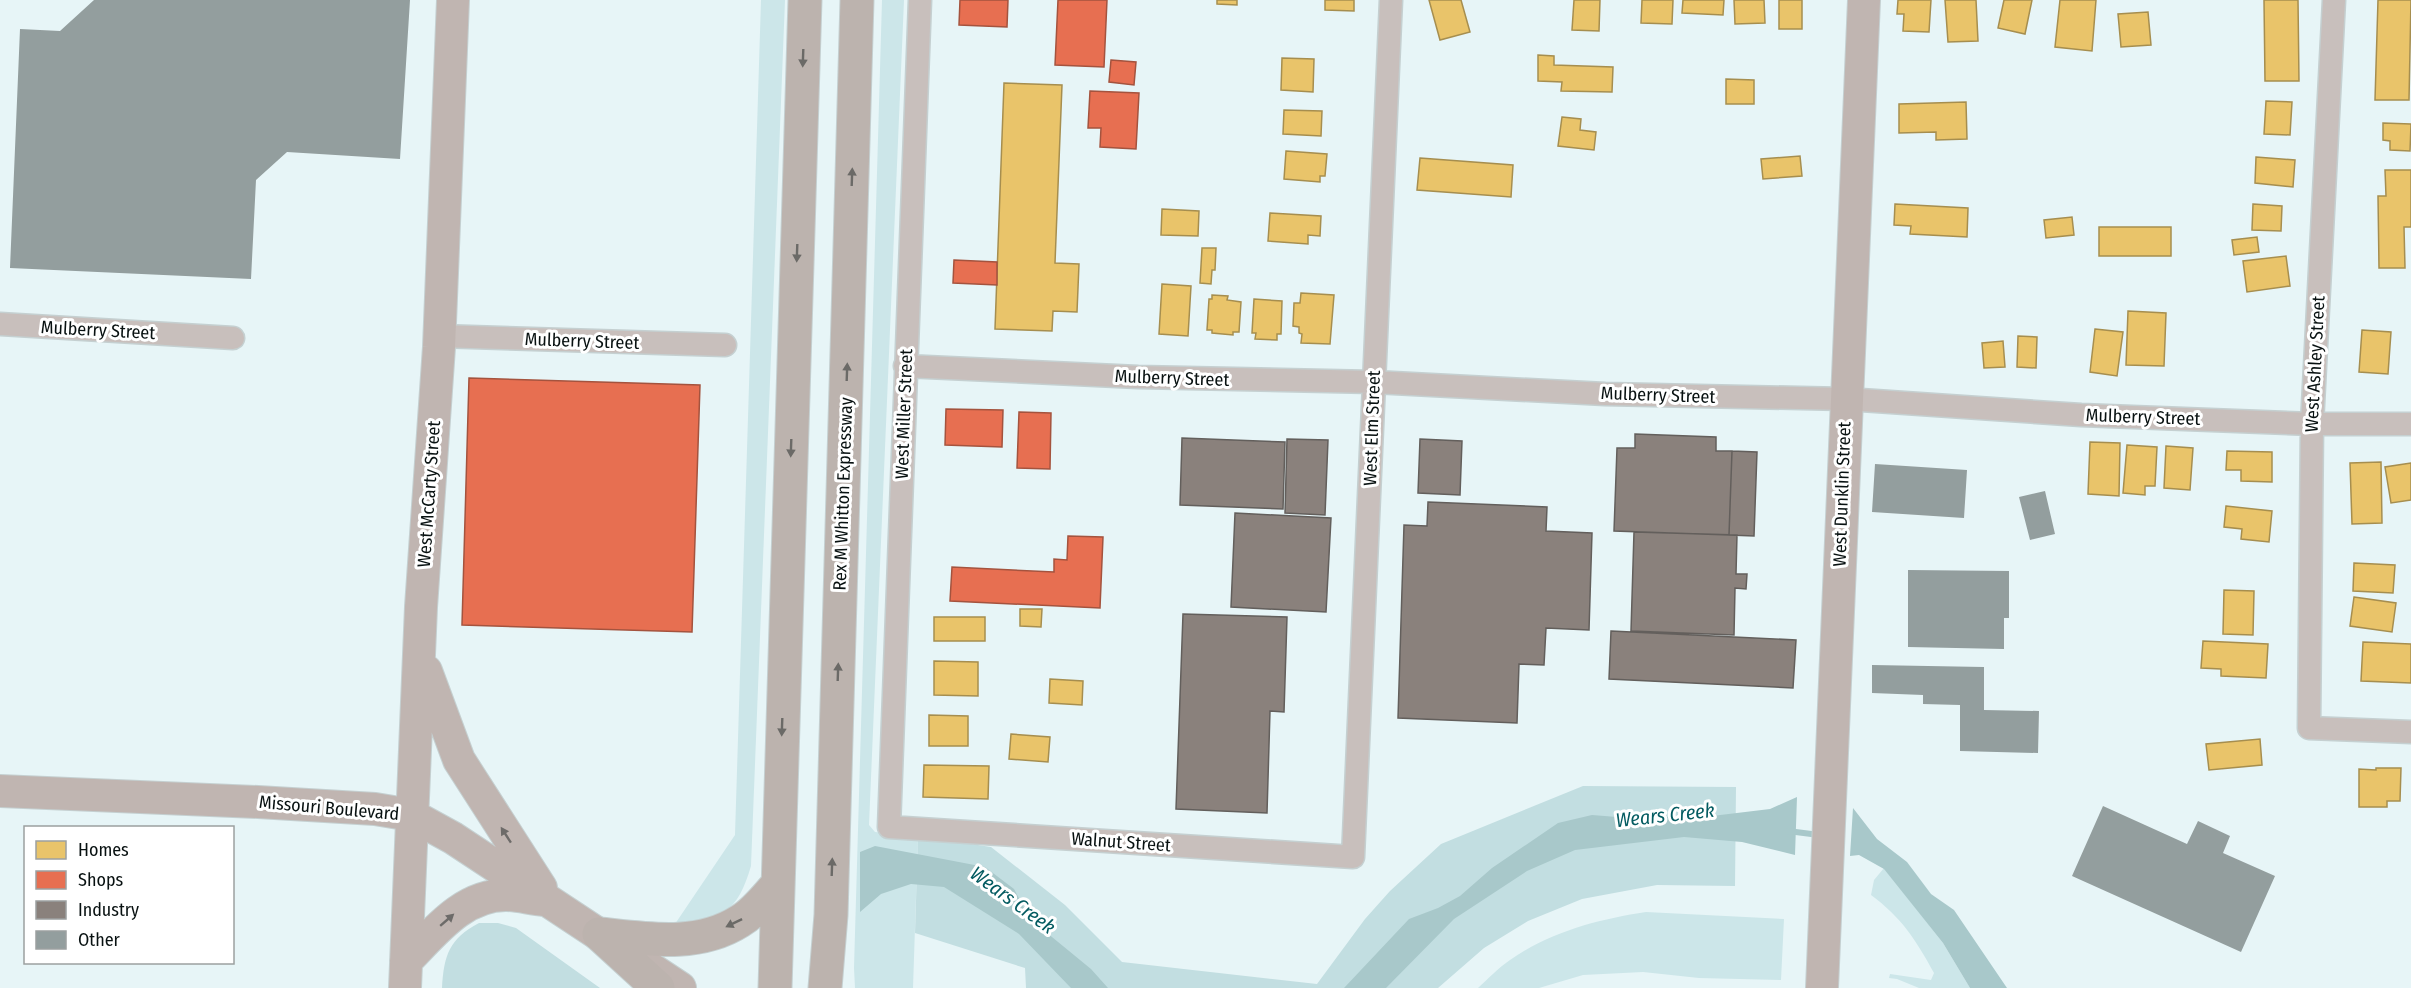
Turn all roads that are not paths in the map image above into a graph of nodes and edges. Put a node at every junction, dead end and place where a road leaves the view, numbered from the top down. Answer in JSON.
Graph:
{"nodes":[{"id":1,"x":453,"y":0,"type":"edge"},
{"id":2,"x":805,"y":0,"type":"edge"},
{"id":3,"x":857,"y":0,"type":"edge"},
{"id":4,"x":920,"y":0,"type":"edge"},
{"id":5,"x":1391,"y":0,"type":"edge"},
{"id":6,"x":1864,"y":0,"type":"edge"},
{"id":7,"x":2334,"y":0,"type":"edge"},
{"id":8,"x":0,"y":324,"type":"edge"},
{"id":9,"x":439,"y":336,"type":"junction"},
{"id":10,"x":233,"y":338,"type":"dead end"},
{"id":11,"x":725,"y":345,"type":"dead end"},
{"id":12,"x":905,"y":366,"type":"junction"},
{"id":13,"x":1374,"y":382,"type":"junction"},
{"id":14,"x":1846,"y":399,"type":"junction"},
{"id":15,"x":2312,"y":424,"type":"junction"},
{"id":16,"x":2411,"y":424,"type":"edge"},
{"id":17,"x":421,"y":657,"type":"junction"},
{"id":18,"x":2411,"y":732,"type":"edge"},
{"id":19,"x":0,"y":791,"type":"edge"},
{"id":20,"x":411,"y":815,"type":"junction"},
{"id":21,"x":889,"y":827,"type":"joint"},
{"id":22,"x":1353,"y":857,"type":"joint"},
{"id":23,"x":777,"y":885,"type":"junction"},
{"id":24,"x":550,"y":901,"type":"junction"},
{"id":25,"x":831,"y":915,"type":"junction"},
{"id":26,"x":599,"y":934,"type":"junction"},
{"id":27,"x":405,"y":975,"type":"edge"},
{"id":28,"x":658,"y":988,"type":"edge"},
{"id":29,"x":680,"y":988,"type":"edge"},
{"id":30,"x":774,"y":988,"type":"edge"},
{"id":31,"x":825,"y":988,"type":"edge"},
{"id":32,"x":843,"y":988,"type":"edge"},
{"id":33,"x":1822,"y":988,"type":"edge"}],
"edges":[{"from":1,"to":9,"type":"main road","name":"West McCarty Street"},
{"from":2,"to":23,"type":"highway","one_way":true},
{"from":25,"to":3,"type":"highway","name":"Rex M Whitton Expressway","one_way":true},
{"from":4,"to":12,"type":"street","name":"West Miller Street"},
{"from":5,"to":13,"type":"street","name":"West Elm Street"},
{"from":6,"to":14,"type":"main road","name":"West Dunklin Street"},
{"from":7,"to":15,"type":"street","name":"West Ashley Street"},
{"from":8,"to":10,"type":"street","name":"Mulberry Street"},
{"from":9,"to":11,"type":"street","name":"Mulberry Street"},
{"from":9,"to":17,"type":"main road","name":"West McCarty Street"},
{"from":12,"to":13,"type":"street","name":"Mulberry Street"},
{"from":12,"to":21,"type":"street","name":"West Miller Street"},
{"from":13,"to":14,"type":"street","name":"Mulberry Street"},
{"from":13,"to":22,"type":"street","name":"West Elm Street"},
{"from":14,"to":15,"type":"street","name":"Mulberry Street"},
{"from":14,"to":33,"type":"main road","name":"West Dunklin Street"},
{"from":15,"to":16,"type":"street","name":"Mulberry Street"},
{"from":15,"to":18,"type":"street","name":"West Ashley Street"},
{"from":17,"to":20,"type":"main road","name":"West McCarty Street"},
{"from":24,"to":17,"type":"main road","one_way":true},
{"from":19,"to":20,"type":"main road","name":"Missouri Boulevard"},
{"from":20,"to":24,"type":"main road","name":"Missouri Boulevard"},
{"from":20,"to":27,"type":"main road","name":"West McCarty Street"},
{"from":21,"to":22,"type":"street","name":"Walnut Street"},
{"from":23,"to":26,"type":"highway","one_way":true},
{"from":23,"to":30,"type":"highway"},
{"from":24,"to":26,"type":"main road","name":"Missouri Boulevard"},
{"from":27,"to":24,"type":"main road","one_way":true},
{"from":25,"to":31,"type":"highway","name":"Rex M Whitton Expressway"},
{"from":25,"to":32,"type":"highway"},
{"from":26,"to":28,"type":"highway"},
{"from":26,"to":29,"type":"main road","name":"Missouri Boulevard"}]}
